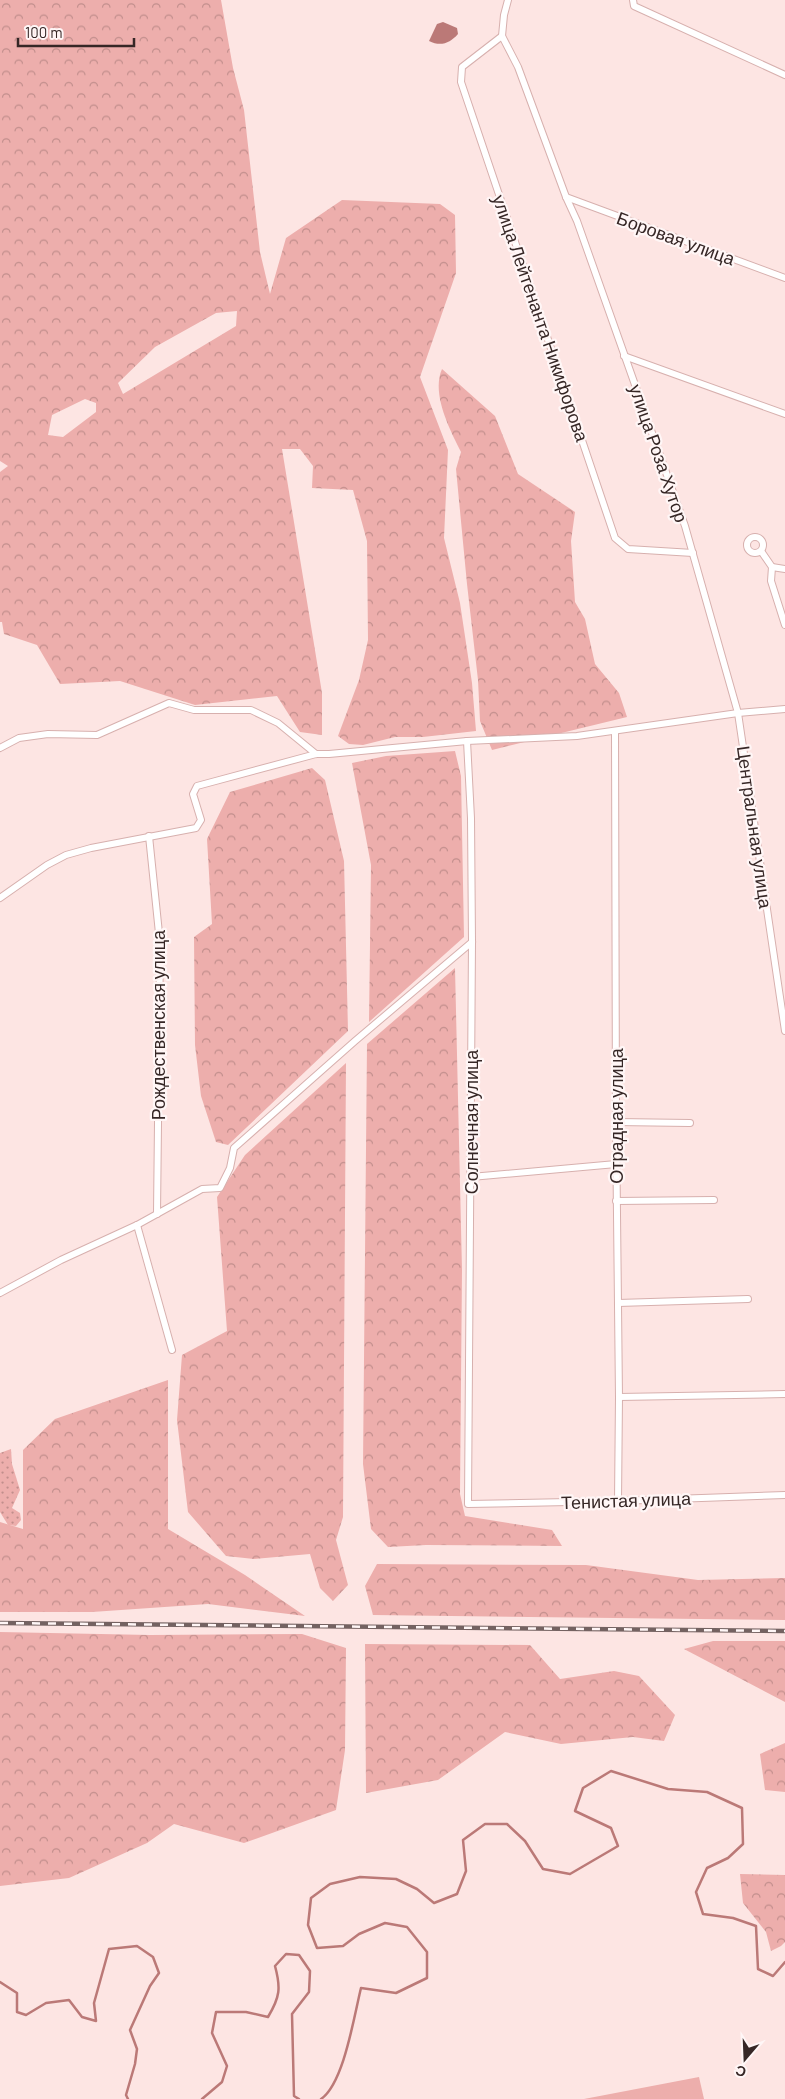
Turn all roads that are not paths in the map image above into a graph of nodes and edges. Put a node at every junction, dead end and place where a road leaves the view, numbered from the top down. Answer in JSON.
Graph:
{"nodes":[{"id":1,"x":508,"y":0,"type":"edge"},
{"id":2,"x":633,"y":0,"type":"edge"},
{"id":3,"x":502,"y":36,"type":"junction"},
{"id":4,"x":785,"y":75,"type":"edge"},
{"id":5,"x":566,"y":197,"type":"junction"},
{"id":6,"x":785,"y":278,"type":"edge"},
{"id":7,"x":624,"y":356,"type":"junction"},
{"id":8,"x":785,"y":414,"type":"edge"},
{"id":9,"x":761,"y":552,"type":"dead end"},
{"id":10,"x":693,"y":553,"type":"junction"},
{"id":11,"x":772,"y":566,"type":"junction"},
{"id":12,"x":785,"y":569,"type":"edge"},
{"id":13,"x":785,"y":625,"type":"edge"},
{"id":14,"x":785,"y":709,"type":"edge"},
{"id":15,"x":738,"y":713,"type":"junction"},
{"id":16,"x":615,"y":731,"type":"junction"},
{"id":17,"x":467,"y":741,"type":"junction"},
{"id":18,"x":0,"y":748,"type":"edge"},
{"id":19,"x":316,"y":754,"type":"junction"},
{"id":20,"x":149,"y":836,"type":"junction"},
{"id":21,"x":0,"y":898,"type":"edge"},
{"id":22,"x":472,"y":942,"type":"junction"},
{"id":23,"x":785,"y":1031,"type":"edge"},
{"id":24,"x":616,"y":1122,"type":"junction"},
{"id":25,"x":690,"y":1123,"type":"dead end"},
{"id":26,"x":616,"y":1164,"type":"junction"},
{"id":27,"x":471,"y":1176,"type":"junction"},
{"id":28,"x":714,"y":1200,"type":"dead end"},
{"id":29,"x":616,"y":1201,"type":"junction"},
{"id":30,"x":157,"y":1214,"type":"junction"},
{"id":31,"x":137,"y":1225,"type":"junction"},
{"id":32,"x":0,"y":1293,"type":"edge"},
{"id":33,"x":748,"y":1300,"type":"dead end"},
{"id":34,"x":618,"y":1304,"type":"junction"},
{"id":35,"x":172,"y":1350,"type":"dead end"},
{"id":36,"x":785,"y":1394,"type":"edge"},
{"id":37,"x":619,"y":1397,"type":"junction"},
{"id":38,"x":785,"y":1495,"type":"edge"},
{"id":39,"x":618,"y":1501,"type":"junction"},
{"id":40,"x":468,"y":1504,"type":"joint"}],
"edges":[{"from":1,"to":3,"type":"street"},
{"from":2,"to":4,"type":"street"},
{"from":3,"to":5,"type":"street","name":"улица Роза Хутор"},
{"from":3,"to":10,"type":"street","name":"улица Лейтенанта Никифорова"},
{"from":5,"to":6,"type":"street","name":"Боровая улица"},
{"from":5,"to":7,"type":"street","name":"улица Роза Хутор"},
{"from":7,"to":8,"type":"street"},
{"from":7,"to":10,"type":"street","name":"улица Роза Хутор"},
{"from":9,"to":11,"type":"street"},
{"from":10,"to":15,"type":"street","name":"улица Роза Хутор"},
{"from":11,"to":12,"type":"street"},
{"from":11,"to":13,"type":"street"},
{"from":14,"to":15,"type":"street"},
{"from":15,"to":16,"type":"street"},
{"from":15,"to":23,"type":"street","name":"Центральная улица"},
{"from":16,"to":17,"type":"street"},
{"from":16,"to":24,"type":"street","name":"Отрадная улица"},
{"from":17,"to":19,"type":"street"},
{"from":17,"to":22,"type":"street","name":"Солнечная улица"},
{"from":18,"to":19,"type":"street"},
{"from":19,"to":20,"type":"street"},
{"from":20,"to":21,"type":"street"},
{"from":20,"to":30,"type":"street","name":"Рождественская улица"},
{"from":22,"to":27,"type":"street","name":"Солнечная улица"},
{"from":22,"to":30,"type":"street"},
{"from":24,"to":25,"type":"street"},
{"from":24,"to":26,"type":"street","name":"Отрадная улица"},
{"from":26,"to":27,"type":"street"},
{"from":26,"to":29,"type":"street","name":"Отрадная улица"},
{"from":27,"to":40,"type":"street","name":"Солнечная улица"},
{"from":28,"to":29,"type":"street"},
{"from":29,"to":34,"type":"street","name":"Отрадная улица"},
{"from":30,"to":31,"type":"street"},
{"from":31,"to":32,"type":"street"},
{"from":31,"to":35,"type":"street"},
{"from":33,"to":34,"type":"street"},
{"from":34,"to":37,"type":"street","name":"Отрадная улица"},
{"from":36,"to":37,"type":"street"},
{"from":37,"to":39,"type":"street","name":"Отрадная улица"},
{"from":38,"to":39,"type":"street","name":"Тенистая улица"},
{"from":39,"to":40,"type":"street","name":"Тенистая улица"}]}
